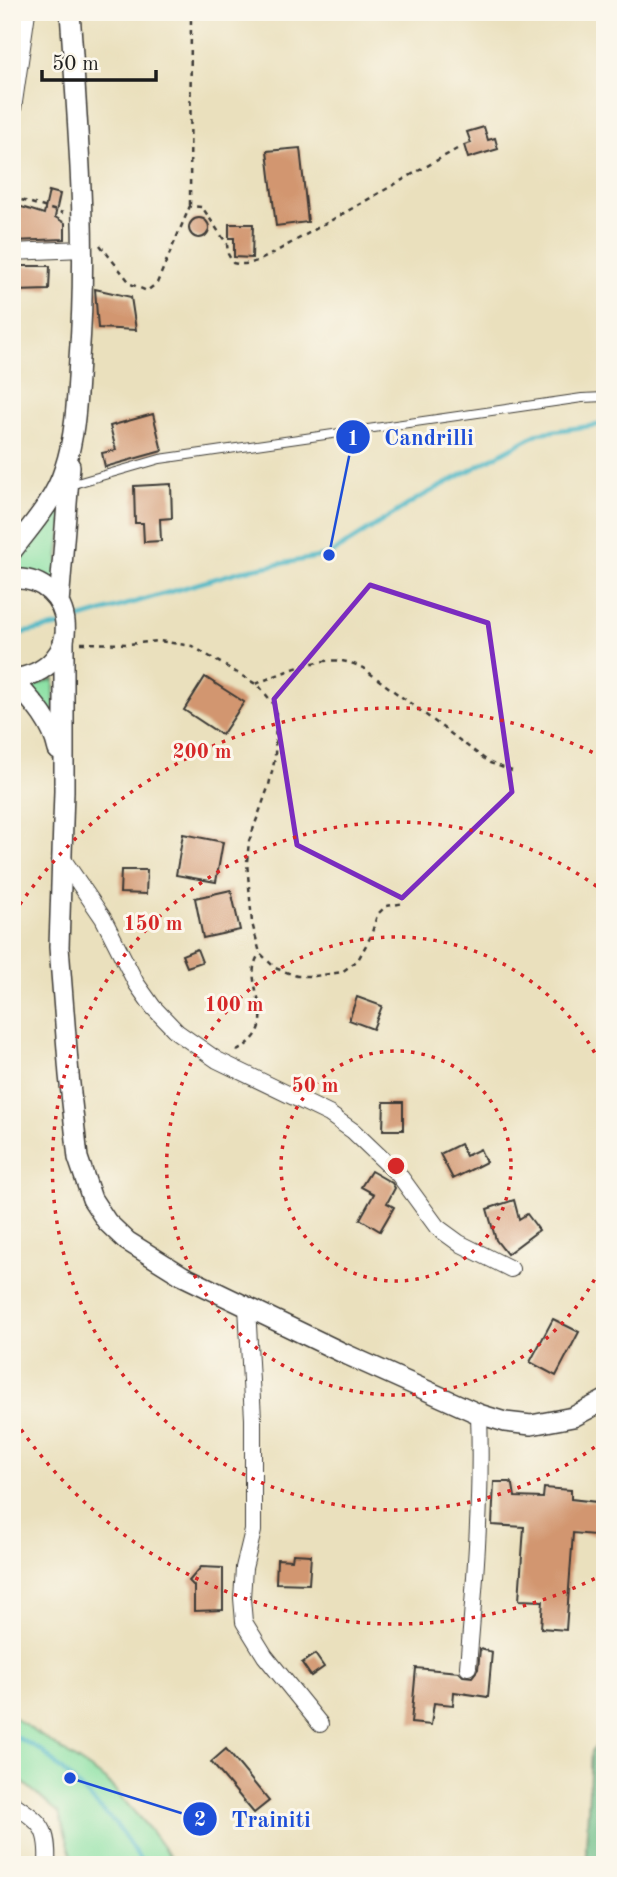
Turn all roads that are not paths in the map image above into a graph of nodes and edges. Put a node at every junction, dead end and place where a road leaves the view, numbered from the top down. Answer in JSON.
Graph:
{"nodes":[{"id":1,"x":27,"y":12,"type":"edge"},
{"id":2,"x":70,"y":12,"type":"edge"},
{"id":3,"x":12,"y":116,"type":"edge"},
{"id":4,"x":83,"y":249,"type":"junction"},
{"id":5,"x":12,"y":251,"type":"edge"},
{"id":6,"x":605,"y":397,"type":"edge"},
{"id":7,"x":72,"y":437,"type":"junction"},
{"id":8,"x":69,"y":485,"type":"junction"},
{"id":9,"x":12,"y":551,"type":"edge"},
{"id":10,"x":12,"y":579,"type":"edge"},
{"id":11,"x":63,"y":622,"type":"junction"},
{"id":12,"x":12,"y":679,"type":"edge"},
{"id":13,"x":64,"y":784,"type":"junction"},
{"id":14,"x":62,"y":858,"type":"junction"},
{"id":15,"x":511,"y":1269,"type":"dead end"},
{"id":16,"x":247,"y":1306,"type":"junction"},
{"id":17,"x":605,"y":1400,"type":"edge"},
{"id":18,"x":479,"y":1414,"type":"junction"},
{"id":19,"x":468,"y":1667,"type":"dead end"},
{"id":20,"x":320,"y":1724,"type":"dead end"},
{"id":21,"x":12,"y":1803,"type":"edge"},
{"id":22,"x":47,"y":1865,"type":"edge"}],
"edges":[{"from":1,"to":3,"type":"street"},
{"from":2,"to":4,"type":"street"},
{"from":4,"to":5,"type":"street"},
{"from":4,"to":7,"type":"street"},
{"from":6,"to":8,"type":"lane"},
{"from":7,"to":8,"type":"street"},
{"from":7,"to":9,"type":"street"},
{"from":8,"to":11,"type":"street"},
{"from":10,"to":11,"type":"street"},
{"from":11,"to":12,"type":"street"},
{"from":11,"to":13,"type":"street"},
{"from":12,"to":13,"type":"street"},
{"from":13,"to":14,"type":"street"},
{"from":14,"to":15,"type":"street"},
{"from":14,"to":16,"type":"street"},
{"from":16,"to":18,"type":"street"},
{"from":16,"to":20,"type":"street"},
{"from":17,"to":18,"type":"street"},
{"from":18,"to":19,"type":"street"},
{"from":21,"to":22,"type":"street"}]}
